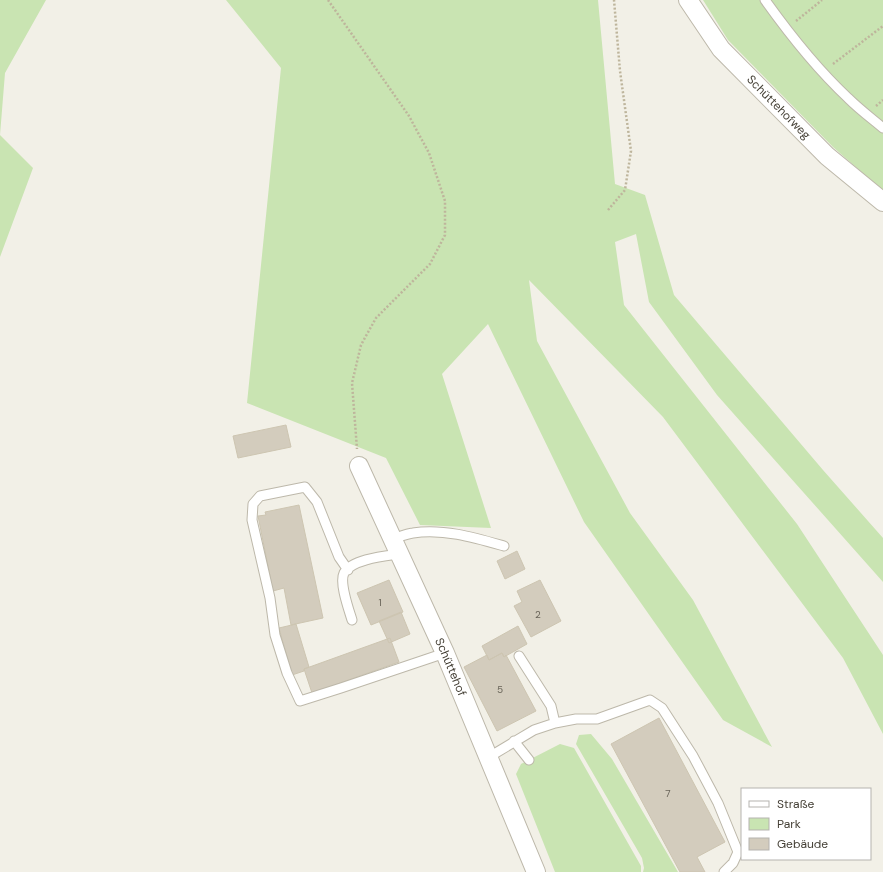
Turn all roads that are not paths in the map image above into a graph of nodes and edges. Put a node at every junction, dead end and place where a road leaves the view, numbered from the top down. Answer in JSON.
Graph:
{"nodes":[{"id":1,"x":688,"y":0,"type":"edge"},
{"id":2,"x":765,"y":0,"type":"edge"},
{"id":3,"x":883,"y":128,"type":"edge"},
{"id":4,"x":883,"y":202,"type":"edge"},
{"id":5,"x":359,"y":466,"type":"road end"},
{"id":6,"x":504,"y":546,"type":"dead end"},
{"id":7,"x":396,"y":547,"type":"junction"},
{"id":8,"x":348,"y":570,"type":"junction"},
{"id":9,"x":352,"y":620,"type":"dead end"},
{"id":10,"x":445,"y":654,"type":"junction"},
{"id":11,"x":519,"y":656,"type":"dead end"},
{"id":12,"x":555,"y":723,"type":"junction"},
{"id":13,"x":514,"y":742,"type":"junction"},
{"id":14,"x":489,"y":757,"type":"junction"},
{"id":15,"x":529,"y":760,"type":"dead end"},
{"id":16,"x":536,"y":872,"type":"edge"},
{"id":17,"x":724,"y":872,"type":"edge"}],
"edges":[{"from":1,"to":4,"type":"street","name":"Schüttehofweg"},
{"from":2,"to":3,"type":"lane"},
{"from":5,"to":7,"type":"street","name":"Schüttehof"},
{"from":6,"to":7,"type":"lane"},
{"from":7,"to":8,"type":"lane"},
{"from":7,"to":10,"type":"street","name":"Schüttehof"},
{"from":8,"to":9,"type":"lane"},
{"from":8,"to":10,"type":"lane"},
{"from":10,"to":14,"type":"street","name":"Schüttehof"},
{"from":11,"to":12,"type":"lane"},
{"from":12,"to":13,"type":"lane"},
{"from":12,"to":17,"type":"lane"},
{"from":13,"to":14,"type":"lane"},
{"from":13,"to":15,"type":"lane"},
{"from":14,"to":16,"type":"street","name":"Schüttehof"}]}
